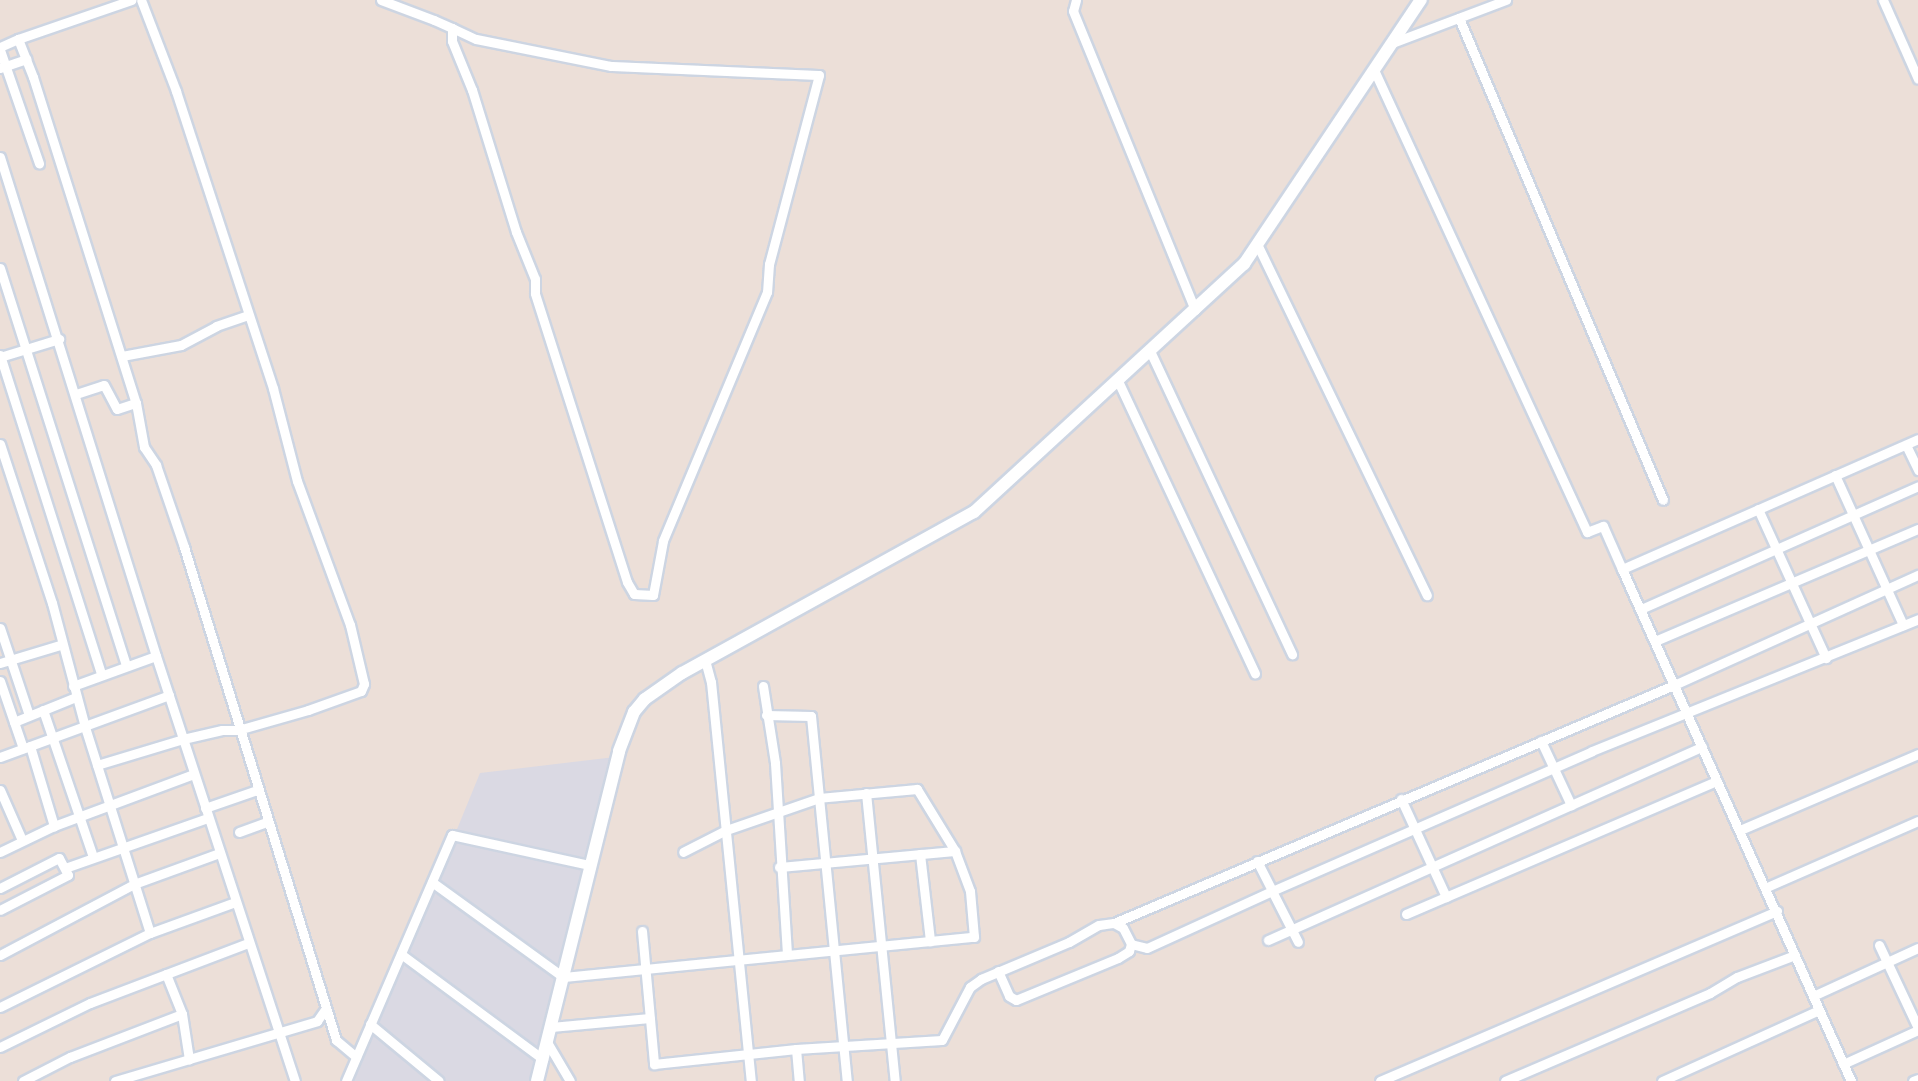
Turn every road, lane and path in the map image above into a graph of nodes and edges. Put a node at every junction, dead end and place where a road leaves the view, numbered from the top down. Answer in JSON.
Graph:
{"nodes":[{"id":1,"x":131,"y":0,"type":"edge"},
{"id":2,"x":141,"y":0,"type":"edge"},
{"id":3,"x":381,"y":0,"type":"edge"},
{"id":4,"x":1076,"y":0,"type":"edge"},
{"id":5,"x":1421,"y":0,"type":"edge"},
{"id":6,"x":1506,"y":0,"type":"edge"},
{"id":7,"x":1883,"y":0,"type":"edge"},
{"id":8,"x":1459,"y":18,"type":"junction"},
{"id":9,"x":452,"y":28,"type":"junction"},
{"id":10,"x":18,"y":39,"type":"junction"},
{"id":11,"x":1392,"y":43,"type":"junction"},
{"id":12,"x":0,"y":48,"type":"edge"},
{"id":13,"x":26,"y":59,"type":"junction"},
{"id":14,"x":3,"y":67,"type":"edge"},
{"id":15,"x":1374,"y":70,"type":"junction"},
{"id":16,"x":1918,"y":79,"type":"edge"},
{"id":17,"x":0,"y":157,"type":"edge"},
{"id":18,"x":39,"y":163,"type":"dead end"},
{"id":19,"x":1258,"y":246,"type":"junction"},
{"id":20,"x":0,"y":268,"type":"edge"},
{"id":21,"x":1195,"y":310,"type":"junction"},
{"id":22,"x":248,"y":315,"type":"junction"},
{"id":23,"x":59,"y":339,"type":"junction"},
{"id":24,"x":26,"y":349,"type":"junction"},
{"id":25,"x":1150,"y":351,"type":"junction"},
{"id":26,"x":0,"y":356,"type":"edge"},
{"id":27,"x":122,"y":356,"type":"junction"},
{"id":28,"x":1118,"y":381,"type":"junction"},
{"id":29,"x":76,"y":394,"type":"junction"},
{"id":30,"x":136,"y":403,"type":"junction"},
{"id":31,"x":1918,"y":439,"type":"edge"},
{"id":32,"x":0,"y":444,"type":"edge"},
{"id":33,"x":1906,"y":445,"type":"junction"},
{"id":34,"x":1918,"y":470,"type":"edge"},
{"id":35,"x":1835,"y":475,"type":"junction"},
{"id":36,"x":1918,"y":486,"type":"edge"},
{"id":37,"x":1663,"y":500,"type":"dead end"},
{"id":38,"x":1758,"y":509,"type":"junction"},
{"id":39,"x":1853,"y":515,"type":"junction"},
{"id":40,"x":1918,"y":529,"type":"edge"},
{"id":41,"x":1776,"y":550,"type":"junction"},
{"id":42,"x":1869,"y":550,"type":"junction"},
{"id":43,"x":1622,"y":569,"type":"junction"},
{"id":44,"x":1918,"y":575,"type":"edge"},
{"id":45,"x":1791,"y":585,"type":"junction"},
{"id":46,"x":1887,"y":590,"type":"junction"},
{"id":47,"x":1427,"y":595,"type":"dead end"},
{"id":48,"x":1641,"y":609,"type":"junction"},
{"id":49,"x":1918,"y":619,"type":"edge"},
{"id":50,"x":1809,"y":623,"type":"junction"},
{"id":51,"x":1903,"y":625,"type":"junction"},
{"id":52,"x":0,"y":628,"type":"edge"},
{"id":53,"x":1655,"y":641,"type":"junction"},
{"id":54,"x":60,"y":645,"type":"junction"},
{"id":55,"x":1292,"y":654,"type":"dead end"},
{"id":56,"x":156,"y":656,"type":"junction"},
{"id":57,"x":1826,"y":658,"type":"junction"},
{"id":58,"x":705,"y":660,"type":"junction"},
{"id":59,"x":5,"y":661,"type":"edge"},
{"id":60,"x":126,"y":666,"type":"junction"},
{"id":61,"x":1255,"y":673,"type":"dead end"},
{"id":62,"x":101,"y":674,"type":"junction"},
{"id":63,"x":0,"y":681,"type":"edge"},
{"id":64,"x":1674,"y":685,"type":"junction"},
{"id":65,"x":763,"y":686,"type":"dead end"},
{"id":66,"x":74,"y":691,"type":"junction"},
{"id":67,"x":169,"y":695,"type":"junction"},
{"id":68,"x":43,"y":710,"type":"junction"},
{"id":69,"x":1686,"y":712,"type":"junction"},
{"id":70,"x":29,"y":715,"type":"junction"},
{"id":71,"x":766,"y":715,"type":"junction"},
{"id":72,"x":14,"y":722,"type":"junction"},
{"id":73,"x":85,"y":727,"type":"junction"},
{"id":74,"x":238,"y":730,"type":"junction"},
{"id":75,"x":52,"y":739,"type":"junction"},
{"id":76,"x":183,"y":739,"type":"junction"},
{"id":77,"x":1541,"y":741,"type":"junction"},
{"id":78,"x":27,"y":747,"type":"junction"},
{"id":79,"x":1702,"y":747,"type":"junction"},
{"id":80,"x":1918,"y":754,"type":"edge"},
{"id":81,"x":0,"y":757,"type":"edge"},
{"id":82,"x":97,"y":765,"type":"junction"},
{"id":83,"x":1553,"y":768,"type":"junction"},
{"id":84,"x":194,"y":774,"type":"junction"},
{"id":85,"x":1717,"y":781,"type":"junction"},
{"id":86,"x":0,"y":790,"type":"edge"},
{"id":87,"x":257,"y":790,"type":"junction"},
{"id":88,"x":866,"y":793,"type":"junction"},
{"id":89,"x":819,"y":798,"type":"junction"},
{"id":90,"x":1401,"y":799,"type":"junction"},
{"id":91,"x":111,"y":805,"type":"junction"},
{"id":92,"x":1571,"y":805,"type":"junction"},
{"id":93,"x":777,"y":811,"type":"junction"},
{"id":94,"x":206,"y":813,"type":"junction"},
{"id":95,"x":79,"y":818,"type":"junction"},
{"id":96,"x":1918,"y":821,"type":"edge"},
{"id":97,"x":267,"y":822,"type":"junction"},
{"id":98,"x":54,"y":826,"type":"junction"},
{"id":99,"x":1414,"y":828,"type":"junction"},
{"id":100,"x":726,"y":830,"type":"junction"},
{"id":101,"x":1740,"y":830,"type":"junction"},
{"id":102,"x":239,"y":832,"type":"dead end"},
{"id":103,"x":22,"y":840,"type":"junction"},
{"id":104,"x":125,"y":846,"type":"junction"},
{"id":105,"x":955,"y":851,"type":"junction"},
{"id":106,"x":0,"y":852,"type":"edge"},
{"id":107,"x":683,"y":852,"type":"dead end"},
{"id":108,"x":219,"y":853,"type":"junction"},
{"id":109,"x":920,"y":854,"type":"junction"},
{"id":110,"x":93,"y":857,"type":"junction"},
{"id":111,"x":873,"y":859,"type":"junction"},
{"id":112,"x":1257,"y":861,"type":"junction"},
{"id":113,"x":826,"y":863,"type":"junction"},
{"id":114,"x":590,"y":865,"type":"junction"},
{"id":115,"x":779,"y":867,"type":"junction"},
{"id":116,"x":1431,"y":867,"type":"junction"},
{"id":117,"x":65,"y":868,"type":"junction"},
{"id":118,"x":432,"y":882,"type":"junction"},
{"id":119,"x":134,"y":884,"type":"junction"},
{"id":120,"x":1767,"y":887,"type":"junction"},
{"id":121,"x":0,"y":888,"type":"edge"},
{"id":122,"x":1272,"y":891,"type":"junction"},
{"id":123,"x":1446,"y":897,"type":"junction"},
{"id":124,"x":235,"y":902,"type":"junction"},
{"id":125,"x":0,"y":910,"type":"edge"},
{"id":126,"x":1777,"y":911,"type":"junction"},
{"id":127,"x":1406,"y":914,"type":"dead end"},
{"id":128,"x":1114,"y":923,"type":"junction"},
{"id":129,"x":1292,"y":929,"type":"junction"},
{"id":130,"x":642,"y":931,"type":"dead end"},
{"id":131,"x":150,"y":933,"type":"junction"},
{"id":132,"x":1268,"y":940,"type":"dead end"},
{"id":133,"x":930,"y":941,"type":"junction"},
{"id":134,"x":1298,"y":942,"type":"dead end"},
{"id":135,"x":248,"y":943,"type":"junction"},
{"id":136,"x":1131,"y":944,"type":"junction"},
{"id":137,"x":1879,"y":945,"type":"dead end"},
{"id":138,"x":882,"y":946,"type":"junction"},
{"id":139,"x":1918,"y":948,"type":"edge"},
{"id":140,"x":834,"y":950,"type":"junction"},
{"id":141,"x":401,"y":954,"type":"junction"},
{"id":142,"x":0,"y":955,"type":"edge"},
{"id":143,"x":787,"y":955,"type":"junction"},
{"id":144,"x":1795,"y":955,"type":"junction"},
{"id":145,"x":739,"y":960,"type":"junction"},
{"id":146,"x":1887,"y":962,"type":"junction"},
{"id":147,"x":645,"y":969,"type":"junction"},
{"id":148,"x":998,"y":971,"type":"junction"},
{"id":149,"x":166,"y":974,"type":"junction"},
{"id":150,"x":563,"y":977,"type":"junction"},
{"id":151,"x":1813,"y":996,"type":"junction"},
{"id":152,"x":0,"y":1007,"type":"edge"},
{"id":153,"x":326,"y":1008,"type":"junction"},
{"id":154,"x":1819,"y":1010,"type":"junction"},
{"id":155,"x":182,"y":1014,"type":"junction"},
{"id":156,"x":650,"y":1018,"type":"junction"},
{"id":157,"x":370,"y":1024,"type":"junction"},
{"id":158,"x":551,"y":1027,"type":"junction"},
{"id":159,"x":1918,"y":1029,"type":"edge"},
{"id":160,"x":277,"y":1033,"type":"junction"},
{"id":161,"x":547,"y":1042,"type":"junction"},
{"id":162,"x":891,"y":1042,"type":"junction"},
{"id":163,"x":843,"y":1046,"type":"junction"},
{"id":164,"x":0,"y":1047,"type":"edge"},
{"id":165,"x":796,"y":1049,"type":"junction"},
{"id":166,"x":749,"y":1054,"type":"junction"},
{"id":167,"x":356,"y":1057,"type":"junction"},
{"id":168,"x":189,"y":1059,"type":"junction"},
{"id":169,"x":543,"y":1059,"type":"junction"},
{"id":170,"x":1843,"y":1064,"type":"junction"},
{"id":171,"x":23,"y":1081,"type":"edge"},
{"id":172,"x":115,"y":1081,"type":"edge"},
{"id":173,"x":295,"y":1081,"type":"edge"},
{"id":174,"x":346,"y":1081,"type":"edge"},
{"id":175,"x":439,"y":1081,"type":"edge"},
{"id":176,"x":537,"y":1081,"type":"edge"},
{"id":177,"x":570,"y":1081,"type":"edge"},
{"id":178,"x":751,"y":1081,"type":"edge"},
{"id":179,"x":799,"y":1081,"type":"edge"},
{"id":180,"x":847,"y":1081,"type":"edge"},
{"id":181,"x":895,"y":1081,"type":"edge"},
{"id":182,"x":1380,"y":1081,"type":"edge"},
{"id":183,"x":1505,"y":1081,"type":"edge"},
{"id":184,"x":1662,"y":1081,"type":"edge"},
{"id":185,"x":1851,"y":1081,"type":"edge"}],
"edges":[{"from":1,"to":10,"type":"street"},
{"from":2,"to":22,"type":"street"},
{"from":3,"to":9,"type":"street"},
{"from":4,"to":21,"type":"street"},
{"from":5,"to":11,"type":"main road"},
{"from":6,"to":8,"type":"street"},
{"from":7,"to":16,"type":"street"},
{"from":8,"to":11,"type":"street"},
{"from":8,"to":37,"type":"street"},
{"from":9,"to":9,"type":"street"},
{"from":10,"to":12,"type":"street"},
{"from":10,"to":13,"type":"street"},
{"from":11,"to":15,"type":"main road"},
{"from":12,"to":14,"type":"street"},
{"from":13,"to":14,"type":"street"},
{"from":13,"to":27,"type":"street"},
{"from":14,"to":18,"type":"street"},
{"from":15,"to":19,"type":"main road"},
{"from":15,"to":43,"type":"street"},
{"from":17,"to":23,"type":"street"},
{"from":19,"to":21,"type":"main road"},
{"from":19,"to":47,"type":"street"},
{"from":20,"to":24,"type":"street"},
{"from":21,"to":25,"type":"main road"},
{"from":22,"to":27,"type":"street"},
{"from":22,"to":74,"type":"street"},
{"from":23,"to":24,"type":"street"},
{"from":23,"to":29,"type":"street"},
{"from":24,"to":26,"type":"street"},
{"from":24,"to":60,"type":"street"},
{"from":25,"to":28,"type":"main road"},
{"from":25,"to":55,"type":"street"},
{"from":26,"to":62,"type":"street"},
{"from":27,"to":30,"type":"street"},
{"from":28,"to":58,"type":"main road"},
{"from":28,"to":61,"type":"street"},
{"from":29,"to":30,"type":"street"},
{"from":29,"to":56,"type":"street"},
{"from":30,"to":74,"type":"street"},
{"from":31,"to":33,"type":"street"},
{"from":32,"to":54,"type":"street"},
{"from":33,"to":34,"type":"street"},
{"from":33,"to":35,"type":"street"},
{"from":35,"to":38,"type":"street"},
{"from":35,"to":39,"type":"street"},
{"from":36,"to":39,"type":"street"},
{"from":38,"to":41,"type":"street"},
{"from":38,"to":43,"type":"street"},
{"from":39,"to":41,"type":"street"},
{"from":39,"to":42,"type":"street"},
{"from":40,"to":42,"type":"street"},
{"from":41,"to":45,"type":"street"},
{"from":41,"to":48,"type":"street"},
{"from":42,"to":45,"type":"street"},
{"from":42,"to":46,"type":"street"},
{"from":43,"to":48,"type":"street"},
{"from":44,"to":46,"type":"street"},
{"from":45,"to":50,"type":"street"},
{"from":45,"to":53,"type":"street"},
{"from":46,"to":50,"type":"street"},
{"from":46,"to":51,"type":"street"},
{"from":48,"to":53,"type":"street"},
{"from":49,"to":51,"type":"street"},
{"from":50,"to":57,"type":"street"},
{"from":50,"to":64,"type":"street"},
{"from":51,"to":57,"type":"street"},
{"from":52,"to":59,"type":"street"},
{"from":53,"to":64,"type":"street"},
{"from":54,"to":59,"type":"street"},
{"from":54,"to":66,"type":"street"},
{"from":56,"to":60,"type":"street"},
{"from":56,"to":67,"type":"street"},
{"from":57,"to":69,"type":"street"},
{"from":58,"to":100,"type":"street"},
{"from":58,"to":114,"type":"main road"},
{"from":59,"to":70,"type":"street"},
{"from":60,"to":62,"type":"street"},
{"from":62,"to":66,"type":"street"},
{"from":63,"to":72,"type":"street"},
{"from":64,"to":69,"type":"street"},
{"from":64,"to":77,"type":"street"},
{"from":65,"to":71,"type":"street"},
{"from":66,"to":68,"type":"street"},
{"from":66,"to":73,"type":"street"},
{"from":67,"to":73,"type":"street"},
{"from":67,"to":76,"type":"street"},
{"from":68,"to":70,"type":"street"},
{"from":68,"to":75,"type":"street"},
{"from":69,"to":79,"type":"street"},
{"from":69,"to":83,"type":"street"},
{"from":70,"to":72,"type":"street"},
{"from":71,"to":89,"type":"street"},
{"from":71,"to":93,"type":"street"},
{"from":72,"to":78,"type":"street"},
{"from":73,"to":75,"type":"street"},
{"from":73,"to":82,"type":"street"},
{"from":74,"to":76,"type":"street"},
{"from":74,"to":87,"type":"street"},
{"from":75,"to":78,"type":"street"},
{"from":75,"to":95,"type":"street"},
{"from":76,"to":82,"type":"street"},
{"from":76,"to":84,"type":"street"},
{"from":77,"to":83,"type":"street"},
{"from":77,"to":90,"type":"street"},
{"from":78,"to":81,"type":"street"},
{"from":78,"to":98,"type":"street"},
{"from":79,"to":85,"type":"street"},
{"from":79,"to":92,"type":"street"},
{"from":80,"to":101,"type":"street"},
{"from":82,"to":91,"type":"street"},
{"from":83,"to":92,"type":"street"},
{"from":83,"to":99,"type":"street"},
{"from":84,"to":91,"type":"street"},
{"from":84,"to":94,"type":"street"},
{"from":85,"to":101,"type":"street"},
{"from":85,"to":123,"type":"street"},
{"from":86,"to":103,"type":"street"},
{"from":87,"to":94,"type":"street"},
{"from":87,"to":97,"type":"street"},
{"from":88,"to":89,"type":"street"},
{"from":88,"to":105,"type":"street"},
{"from":88,"to":111,"type":"street"},
{"from":89,"to":93,"type":"street"},
{"from":89,"to":113,"type":"street"},
{"from":90,"to":99,"type":"street"},
{"from":90,"to":112,"type":"street"},
{"from":91,"to":95,"type":"street"},
{"from":91,"to":104,"type":"street"},
{"from":92,"to":116,"type":"street"},
{"from":93,"to":100,"type":"street"},
{"from":93,"to":115,"type":"street"},
{"from":94,"to":104,"type":"street"},
{"from":94,"to":108,"type":"street"},
{"from":95,"to":98,"type":"street"},
{"from":95,"to":110,"type":"street"},
{"from":96,"to":120,"type":"street"},
{"from":97,"to":102,"type":"street"},
{"from":97,"to":153,"type":"street"},
{"from":98,"to":103,"type":"street"},
{"from":99,"to":116,"type":"street"},
{"from":99,"to":122,"type":"street"},
{"from":100,"to":107,"type":"street"},
{"from":100,"to":145,"type":"street"},
{"from":101,"to":120,"type":"street"},
{"from":103,"to":106,"type":"street"},
{"from":104,"to":110,"type":"street"},
{"from":104,"to":119,"type":"street"},
{"from":105,"to":109,"type":"street"},
{"from":105,"to":133,"type":"street"},
{"from":108,"to":119,"type":"street"},
{"from":108,"to":124,"type":"street"},
{"from":109,"to":111,"type":"street"},
{"from":109,"to":133,"type":"street"},
{"from":110,"to":117,"type":"street"},
{"from":111,"to":113,"type":"street"},
{"from":111,"to":138,"type":"street"},
{"from":112,"to":122,"type":"street"},
{"from":112,"to":128,"type":"street"},
{"from":113,"to":115,"type":"street"},
{"from":113,"to":140,"type":"street"},
{"from":114,"to":118,"type":"street"},
{"from":114,"to":150,"type":"main road"},
{"from":115,"to":143,"type":"street"},
{"from":116,"to":123,"type":"street"},
{"from":116,"to":129,"type":"street"},
{"from":117,"to":121,"type":"street"},
{"from":117,"to":125,"type":"street"},
{"from":118,"to":141,"type":"street"},
{"from":118,"to":150,"type":"street"},
{"from":119,"to":131,"type":"street"},
{"from":119,"to":142,"type":"street"},
{"from":120,"to":126,"type":"street"},
{"from":122,"to":129,"type":"street"},
{"from":122,"to":136,"type":"street"},
{"from":123,"to":127,"type":"street"},
{"from":124,"to":131,"type":"street"},
{"from":124,"to":135,"type":"street"},
{"from":126,"to":144,"type":"street"},
{"from":126,"to":182,"type":"street"},
{"from":128,"to":136,"type":"street"},
{"from":128,"to":148,"type":"street"},
{"from":129,"to":132,"type":"street"},
{"from":129,"to":134,"type":"street"},
{"from":130,"to":147,"type":"street"},
{"from":131,"to":152,"type":"street"},
{"from":133,"to":138,"type":"street"},
{"from":135,"to":149,"type":"street"},
{"from":135,"to":160,"type":"street"},
{"from":136,"to":148,"type":"street"},
{"from":137,"to":146,"type":"street"},
{"from":138,"to":140,"type":"street"},
{"from":138,"to":162,"type":"street"},
{"from":139,"to":146,"type":"street"},
{"from":140,"to":143,"type":"street"},
{"from":140,"to":163,"type":"street"},
{"from":141,"to":157,"type":"street"},
{"from":141,"to":169,"type":"street"},
{"from":143,"to":145,"type":"street"},
{"from":144,"to":151,"type":"street"},
{"from":144,"to":183,"type":"street"},
{"from":145,"to":147,"type":"street"},
{"from":145,"to":166,"type":"street"},
{"from":146,"to":151,"type":"street"},
{"from":146,"to":159,"type":"street"},
{"from":147,"to":150,"type":"street"},
{"from":147,"to":156,"type":"street"},
{"from":148,"to":162,"type":"street"},
{"from":149,"to":155,"type":"street"},
{"from":149,"to":164,"type":"street"},
{"from":150,"to":158,"type":"main road"},
{"from":151,"to":154,"type":"street"},
{"from":153,"to":160,"type":"street"},
{"from":153,"to":167,"type":"street"},
{"from":154,"to":170,"type":"street"},
{"from":154,"to":184,"type":"street"},
{"from":155,"to":168,"type":"street"},
{"from":155,"to":171,"type":"street"},
{"from":156,"to":158,"type":"street"},
{"from":156,"to":166,"type":"street"},
{"from":157,"to":167,"type":"street"},
{"from":157,"to":175,"type":"street"},
{"from":158,"to":161,"type":"main road"},
{"from":159,"to":170,"type":"street"},
{"from":160,"to":168,"type":"street"},
{"from":160,"to":173,"type":"street"},
{"from":161,"to":169,"type":"main road"},
{"from":161,"to":177,"type":"street"},
{"from":162,"to":163,"type":"street"},
{"from":162,"to":181,"type":"street"},
{"from":163,"to":165,"type":"street"},
{"from":163,"to":180,"type":"street"},
{"from":165,"to":166,"type":"street"},
{"from":165,"to":179,"type":"street"},
{"from":166,"to":178,"type":"street"},
{"from":167,"to":174,"type":"street"},
{"from":168,"to":172,"type":"street"},
{"from":169,"to":176,"type":"main road"},
{"from":170,"to":185,"type":"street"}]}
